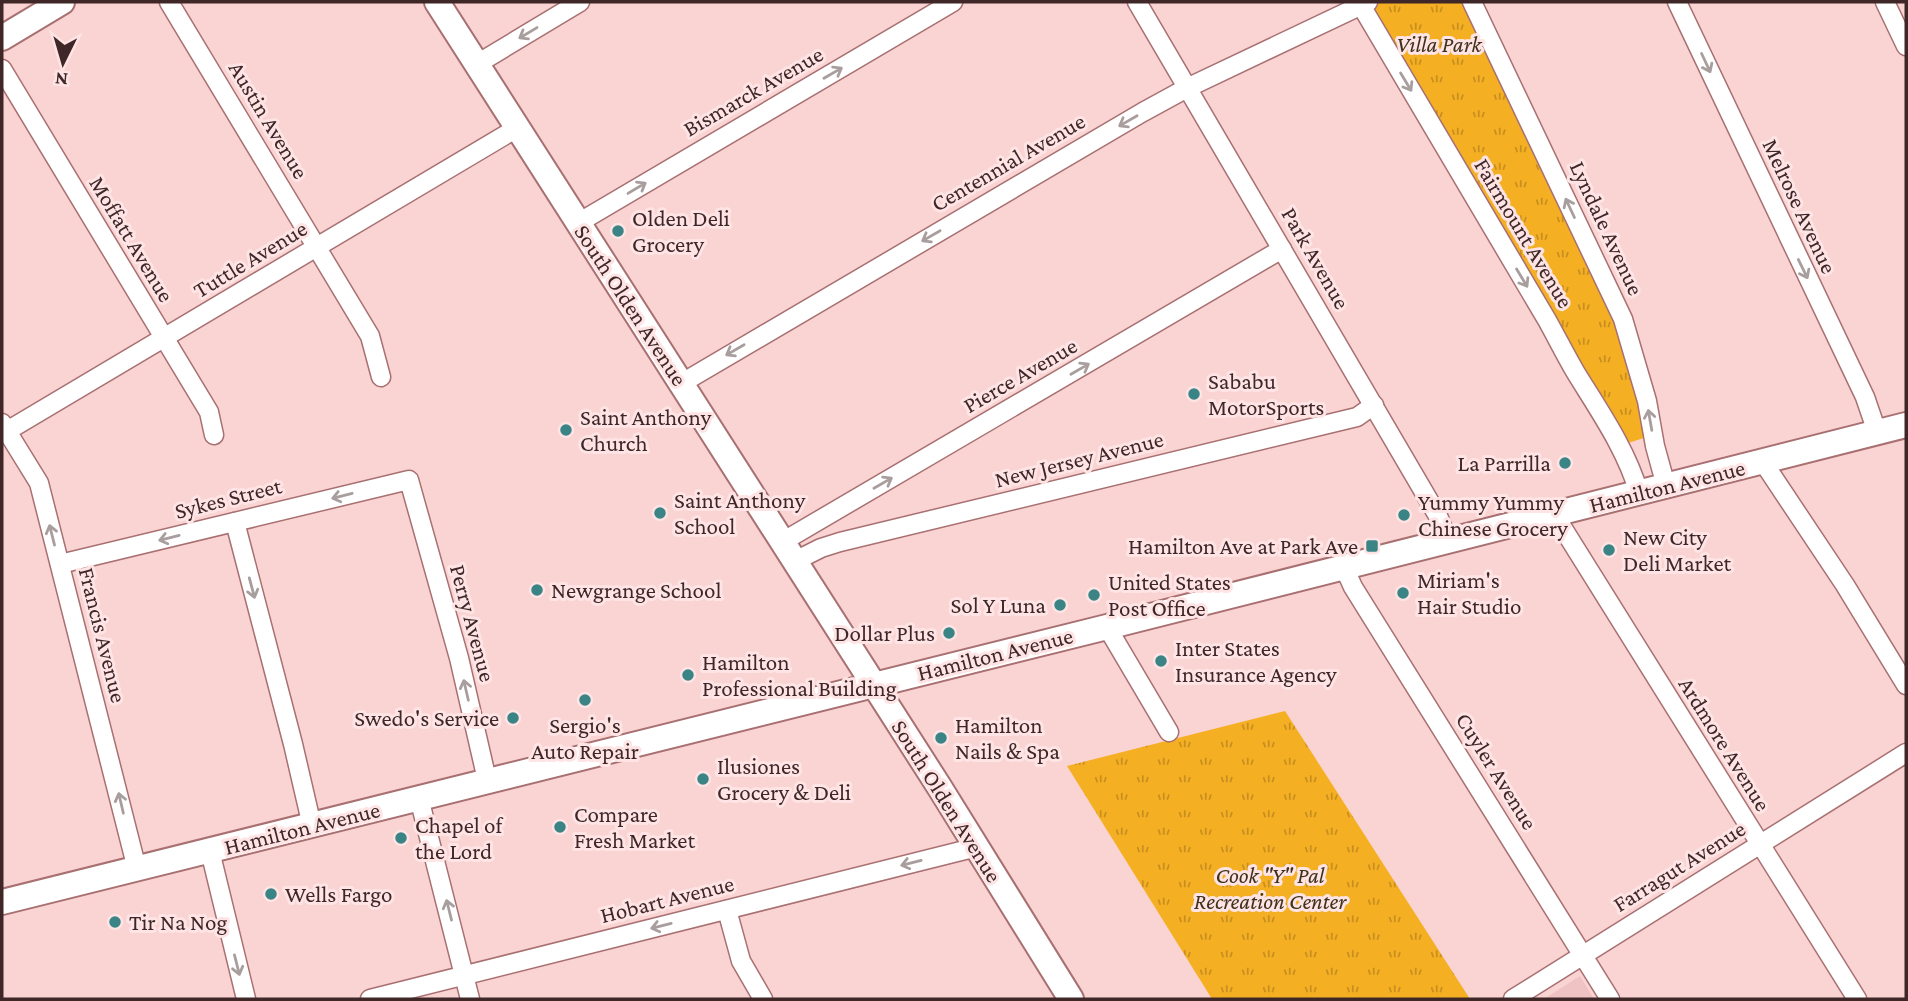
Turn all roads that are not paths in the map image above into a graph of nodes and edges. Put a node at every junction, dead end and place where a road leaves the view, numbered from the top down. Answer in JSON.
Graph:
{"nodes":[{"id":1,"x":169,"y":2,"type":"edge"},
{"id":2,"x":438,"y":2,"type":"edge"},
{"id":3,"x":580,"y":2,"type":"edge"},
{"id":4,"x":953,"y":2,"type":"edge"},
{"id":5,"x":1137,"y":2,"type":"edge"},
{"id":6,"x":1472,"y":2,"type":"edge"},
{"id":7,"x":1677,"y":2,"type":"edge"},
{"id":8,"x":1885,"y":2,"type":"edge"},
{"id":9,"x":1363,"y":3,"type":"edge"},
{"id":10,"x":46,"y":6,"type":"edge"},
{"id":11,"x":2,"y":38,"type":"edge"},
{"id":12,"x":1906,"y":46,"type":"edge"},
{"id":13,"x":477,"y":64,"type":"junction"},
{"id":14,"x":2,"y":69,"type":"edge"},
{"id":15,"x":1188,"y":88,"type":"junction"},
{"id":16,"x":517,"y":128,"type":"junction"},
{"id":17,"x":578,"y":223,"type":"junction"},
{"id":18,"x":317,"y":248,"type":"junction"},
{"id":19,"x":1282,"y":249,"type":"junction"},
{"id":20,"x":163,"y":338,"type":"junction"},
{"id":21,"x":381,"y":377,"type":"dead end"},
{"id":22,"x":682,"y":383,"type":"junction"},
{"id":23,"x":1374,"y":405,"type":"junction"},
{"id":24,"x":1906,"y":425,"type":"edge"},
{"id":25,"x":4,"y":426,"type":"edge"},
{"id":26,"x":1877,"y":432,"type":"junction"},
{"id":27,"x":214,"y":435,"type":"dead end"},
{"id":28,"x":1763,"y":462,"type":"junction"},
{"id":29,"x":409,"y":480,"type":"joint"},
{"id":30,"x":1666,"y":486,"type":"junction"},
{"id":31,"x":1639,"y":493,"type":"junction"},
{"id":32,"x":849,"y":503,"type":"junction"},
{"id":33,"x":1554,"y":514,"type":"junction"},
{"id":34,"x":235,"y":522,"type":"junction"},
{"id":35,"x":855,"y":539,"type":"junction"},
{"id":36,"x":1448,"y":540,"type":"junction"},
{"id":37,"x":788,"y":552,"type":"junction"},
{"id":38,"x":60,"y":564,"type":"junction"},
{"id":39,"x":1344,"y":567,"type":"junction"},
{"id":40,"x":1107,"y":627,"type":"junction"},
{"id":41,"x":872,"y":684,"type":"junction"},
{"id":42,"x":1906,"y":685,"type":"edge"},
{"id":43,"x":1168,"y":732,"type":"dead end"},
{"id":44,"x":1906,"y":753,"type":"edge"},
{"id":45,"x":487,"y":780,"type":"junction"},
{"id":46,"x":419,"y":798,"type":"junction"},
{"id":47,"x":312,"y":825,"type":"junction"},
{"id":48,"x":1759,"y":845,"type":"junction"},
{"id":49,"x":977,"y":847,"type":"junction"},
{"id":50,"x":210,"y":851,"type":"junction"},
{"id":51,"x":137,"y":869,"type":"junction"},
{"id":52,"x":2,"y":902,"type":"edge"},
{"id":53,"x":727,"y":910,"type":"junction"},
{"id":54,"x":1583,"y":956,"type":"junction"},
{"id":55,"x":465,"y":977,"type":"junction"},
{"id":56,"x":246,"y":999,"type":"edge"},
{"id":57,"x":370,"y":999,"type":"edge"},
{"id":58,"x":470,"y":999,"type":"edge"},
{"id":59,"x":763,"y":999,"type":"edge"},
{"id":60,"x":1071,"y":999,"type":"edge"},
{"id":61,"x":1513,"y":999,"type":"edge"},
{"id":62,"x":1610,"y":999,"type":"edge"},
{"id":63,"x":1857,"y":999,"type":"edge"}],
"edges":[{"from":1,"to":18,"type":"street","name":"Austin Avenue"},
{"from":2,"to":13,"type":"main road","name":"South Olden Avenue"},
{"from":3,"to":13,"type":"street","one_way":true},
{"from":17,"to":4,"type":"street","name":"Bismarck Avenue","one_way":true},
{"from":5,"to":15,"type":"street","name":"Park Avenue"},
{"from":30,"to":6,"type":"street","name":"Lyndale Avenue","one_way":true},
{"from":7,"to":26,"type":"street","name":"Melrose Avenue","one_way":true},
{"from":8,"to":12,"type":"street"},
{"from":9,"to":15,"type":"street","name":"Centennial Avenue"},
{"from":9,"to":31,"type":"street","name":"Fairmount Avenue","one_way":true},
{"from":10,"to":11,"type":"main road"},
{"from":13,"to":16,"type":"main road","name":"South Olden Avenue"},
{"from":14,"to":20,"type":"street","name":"Moffatt Avenue"},
{"from":15,"to":19,"type":"street","name":"Park Avenue"},
{"from":15,"to":22,"type":"street","name":"Centennial Avenue","one_way":true},
{"from":16,"to":17,"type":"main road","name":"South Olden Avenue"},
{"from":16,"to":18,"type":"street","name":"Tuttle Avenue"},
{"from":17,"to":22,"type":"main road","name":"South Olden Avenue"},
{"from":18,"to":20,"type":"street","name":"Tuttle Avenue"},
{"from":18,"to":21,"type":"street","name":"Austin Avenue"},
{"from":19,"to":23,"type":"street","name":"Park Avenue"},
{"from":32,"to":19,"type":"street","name":"Pierce Avenue","one_way":true},
{"from":20,"to":25,"type":"street","name":"Tuttle Avenue"},
{"from":20,"to":27,"type":"street","name":"Moffatt Avenue"},
{"from":22,"to":37,"type":"main road","name":"South Olden Avenue"},
{"from":23,"to":35,"type":"street","name":"New Jersey Avenue"},
{"from":23,"to":36,"type":"street","name":"Park Avenue"},
{"from":24,"to":26,"type":"main road","name":"Hamilton Avenue"},
{"from":38,"to":25,"type":"street","name":"Francis Avenue","one_way":true},
{"from":26,"to":28,"type":"main road","name":"Hamilton Avenue"},
{"from":28,"to":30,"type":"main road","name":"Hamilton Avenue"},
{"from":28,"to":42,"type":"street"},
{"from":29,"to":34,"type":"street","name":"Sykes Street","one_way":true},
{"from":45,"to":29,"type":"street","name":"Perry Avenue","one_way":true},
{"from":30,"to":31,"type":"main road","name":"Hamilton Avenue"},
{"from":31,"to":33,"type":"main road","name":"Hamilton Avenue"},
{"from":32,"to":35,"type":"street"},
{"from":32,"to":37,"type":"street","name":"Pierce Avenue"},
{"from":33,"to":36,"type":"main road","name":"Hamilton Avenue"},
{"from":33,"to":48,"type":"street","name":"Ardmore Avenue"},
{"from":34,"to":38,"type":"street","name":"Sykes Street","one_way":true},
{"from":34,"to":47,"type":"street","one_way":true},
{"from":35,"to":37,"type":"street","name":"New Jersey Avenue"},
{"from":36,"to":39,"type":"main road","name":"Hamilton Avenue"},
{"from":37,"to":41,"type":"main road","name":"South Olden Avenue"},
{"from":51,"to":38,"type":"street","name":"Francis Avenue","one_way":true},
{"from":39,"to":40,"type":"main road","name":"Hamilton Avenue"},
{"from":39,"to":54,"type":"street","name":"Cuyler Avenue"},
{"from":40,"to":41,"type":"main road","name":"Hamilton Avenue"},
{"from":40,"to":43,"type":"street"},
{"from":41,"to":45,"type":"main road","name":"Hamilton Avenue"},
{"from":41,"to":49,"type":"main road","name":"South Olden Avenue"},
{"from":44,"to":48,"type":"street","name":"Farragut Avenue"},
{"from":45,"to":46,"type":"main road","name":"Hamilton Avenue"},
{"from":46,"to":47,"type":"main road","name":"Hamilton Avenue"},
{"from":55,"to":46,"type":"street","one_way":true},
{"from":47,"to":50,"type":"main road","name":"Hamilton Avenue"},
{"from":48,"to":54,"type":"street","name":"Farragut Avenue"},
{"from":48,"to":63,"type":"street","name":"Ardmore Avenue"},
{"from":49,"to":53,"type":"street","name":"Hobart Avenue","one_way":true},
{"from":49,"to":60,"type":"main road","name":"South Olden Avenue"},
{"from":50,"to":51,"type":"main road","name":"Hamilton Avenue"},
{"from":50,"to":56,"type":"street","one_way":true},
{"from":51,"to":52,"type":"main road","name":"Hamilton Avenue"},
{"from":53,"to":55,"type":"street","name":"Hobart Avenue","one_way":true},
{"from":53,"to":59,"type":"street"},
{"from":54,"to":61,"type":"street","name":"Farragut Avenue"},
{"from":54,"to":62,"type":"street","name":"Cuyler Avenue"},
{"from":55,"to":57,"type":"street","name":"Hobart Avenue"},
{"from":55,"to":58,"type":"street"}]}
